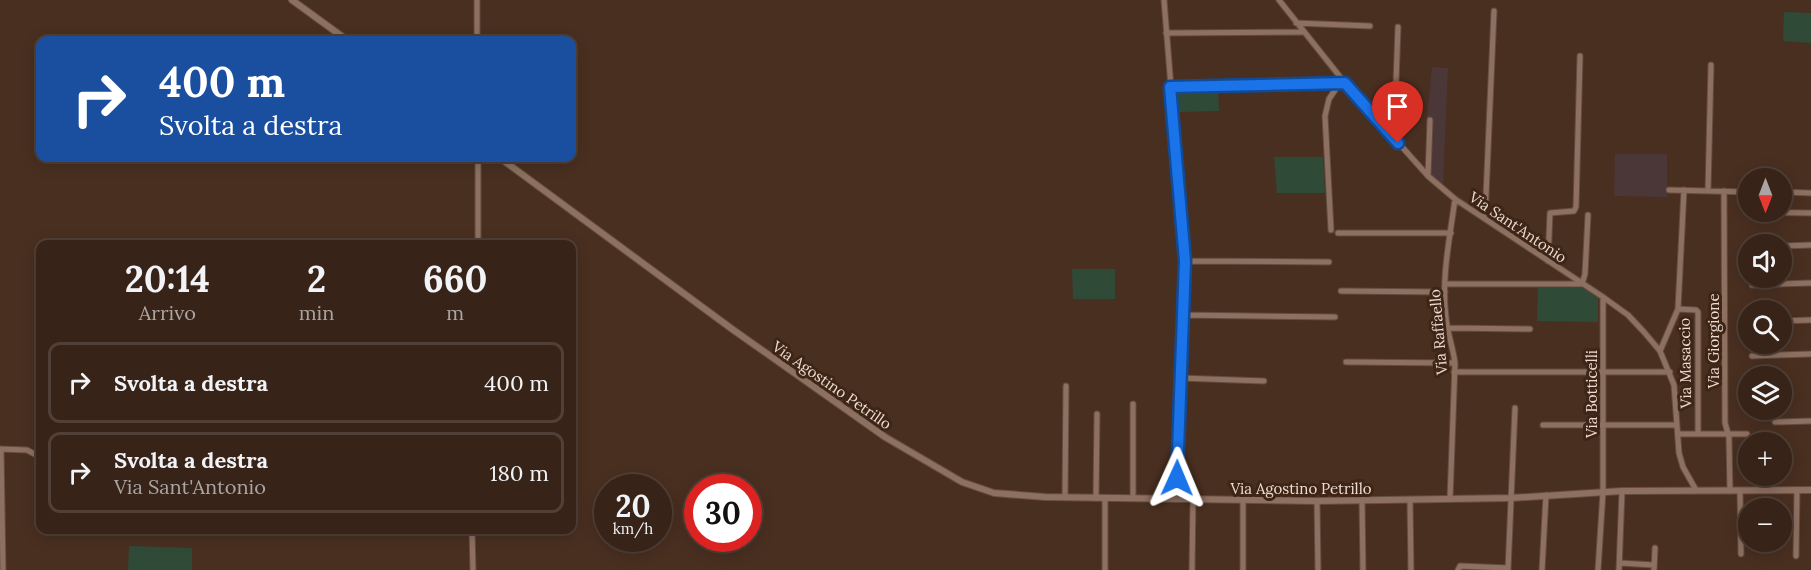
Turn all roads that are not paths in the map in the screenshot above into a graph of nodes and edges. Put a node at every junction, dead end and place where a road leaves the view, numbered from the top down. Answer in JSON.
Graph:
{"nodes":[{"id":1,"x":292,"y":0,"type":"edge"},
{"id":2,"x":477,"y":0,"type":"edge"},
{"id":3,"x":1164,"y":0,"type":"edge"},
{"id":4,"x":1279,"y":0,"type":"edge"},
{"id":5,"x":1494,"y":11,"type":"dead end"},
{"id":6,"x":1296,"y":23,"type":"junction"},
{"id":7,"x":1370,"y":26,"type":"dead end"},
{"id":8,"x":1398,"y":27,"type":"dead end"},
{"id":9,"x":1303,"y":32,"type":"junction"},
{"id":10,"x":1166,"y":33,"type":"junction"},
{"id":11,"x":342,"y":36,"type":"edge"},
{"id":12,"x":477,"y":36,"type":"edge"},
{"id":13,"x":1581,"y":56,"type":"dead end"},
{"id":14,"x":1711,"y":64,"type":"dead end"},
{"id":15,"x":1342,"y":84,"type":"junction"},
{"id":16,"x":1170,"y":87,"type":"junction"},
{"id":17,"x":1430,"y":120,"type":"dead end"},
{"id":18,"x":1394,"y":138,"type":"junction"},
{"id":19,"x":478,"y":162,"type":"edge"},
{"id":20,"x":505,"y":162,"type":"edge"},
{"id":21,"x":1428,"y":176,"type":"junction"},
{"id":22,"x":1670,"y":190,"type":"dead end"},
{"id":23,"x":1684,"y":190,"type":"junction"},
{"id":24,"x":1708,"y":191,"type":"junction"},
{"id":25,"x":1724,"y":191,"type":"junction"},
{"id":26,"x":1738,"y":192,"type":"edge"},
{"id":27,"x":1792,"y":192,"type":"edge"},
{"id":28,"x":1811,"y":193,"type":"edge"},
{"id":29,"x":1455,"y":199,"type":"junction"},
{"id":30,"x":1792,"y":213,"type":"edge"},
{"id":31,"x":1811,"y":213,"type":"edge"},
{"id":32,"x":1588,"y":215,"type":"dead end"},
{"id":33,"x":1485,"y":219,"type":"junction"},
{"id":34,"x":1331,"y":230,"type":"dead end"},
{"id":35,"x":1338,"y":233,"type":"dead end"},
{"id":36,"x":1450,"y":233,"type":"junction"},
{"id":37,"x":478,"y":240,"type":"edge"},
{"id":38,"x":1792,"y":246,"type":"edge"},
{"id":39,"x":1811,"y":246,"type":"edge"},
{"id":40,"x":1185,"y":261,"type":"junction"},
{"id":41,"x":1548,"y":261,"type":"junction"},
{"id":42,"x":1329,"y":262,"type":"dead end"},
{"id":43,"x":1811,"y":283,"type":"edge"},
{"id":44,"x":1445,"y":284,"type":"junction"},
{"id":45,"x":1582,"y":284,"type":"junction"},
{"id":46,"x":1792,"y":284,"type":"edge"},
{"id":47,"x":1341,"y":291,"type":"dead end"},
{"id":48,"x":1445,"y":292,"type":"junction"},
{"id":49,"x":1603,"y":297,"type":"junction"},
{"id":50,"x":1678,"y":309,"type":"junction"},
{"id":51,"x":1183,"y":315,"type":"junction"},
{"id":52,"x":1335,"y":317,"type":"dead end"},
{"id":53,"x":1811,"y":320,"type":"edge"},
{"id":54,"x":1792,"y":321,"type":"edge"},
{"id":55,"x":1449,"y":328,"type":"junction"},
{"id":56,"x":1530,"y":329,"type":"dead end"},
{"id":57,"x":1660,"y":351,"type":"junction"},
{"id":58,"x":1811,"y":354,"type":"edge"},
{"id":59,"x":1752,"y":356,"type":"dead end"},
{"id":60,"x":1346,"y":362,"type":"dead end"},
{"id":61,"x":1455,"y":363,"type":"junction"},
{"id":62,"x":1454,"y":372,"type":"junction"},
{"id":63,"x":1603,"y":372,"type":"junction"},
{"id":64,"x":1670,"y":372,"type":"junction"},
{"id":65,"x":1179,"y":378,"type":"junction"},
{"id":66,"x":1264,"y":381,"type":"dead end"},
{"id":67,"x":1066,"y":386,"type":"dead end"},
{"id":68,"x":1133,"y":404,"type":"dead end"},
{"id":69,"x":1515,"y":408,"type":"dead end"},
{"id":70,"x":1096,"y":414,"type":"dead end"},
{"id":71,"x":1811,"y":421,"type":"edge"},
{"id":72,"x":1775,"y":422,"type":"dead end"},
{"id":73,"x":1677,"y":425,"type":"junction"},
{"id":74,"x":1543,"y":426,"type":"dead end"},
{"id":75,"x":1603,"y":426,"type":"junction"},
{"id":76,"x":1677,"y":434,"type":"junction"},
{"id":77,"x":1698,"y":434,"type":"junction"},
{"id":78,"x":1729,"y":434,"type":"junction"},
{"id":79,"x":1738,"y":434,"type":"edge"},
{"id":80,"x":0,"y":449,"type":"edge"},
{"id":81,"x":36,"y":455,"type":"edge"},
{"id":82,"x":1696,"y":490,"type":"junction"},
{"id":83,"x":1797,"y":490,"type":"junction"},
{"id":84,"x":1811,"y":490,"type":"edge"},
{"id":85,"x":1622,"y":491,"type":"junction"},
{"id":86,"x":1730,"y":491,"type":"junction"},
{"id":87,"x":1740,"y":491,"type":"junction"},
{"id":88,"x":1603,"y":492,"type":"junction"},
{"id":89,"x":1546,"y":495,"type":"junction"},
{"id":90,"x":1065,"y":497,"type":"junction"},
{"id":91,"x":1096,"y":498,"type":"junction"},
{"id":92,"x":1105,"y":498,"type":"junction"},
{"id":93,"x":1133,"y":498,"type":"junction"},
{"id":94,"x":1511,"y":498,"type":"junction"},
{"id":95,"x":1177,"y":499,"type":"junction"},
{"id":96,"x":1193,"y":499,"type":"junction"},
{"id":97,"x":1450,"y":499,"type":"junction"},
{"id":98,"x":1243,"y":500,"type":"junction"},
{"id":99,"x":1362,"y":500,"type":"junction"},
{"id":100,"x":1410,"y":500,"type":"junction"},
{"id":101,"x":1317,"y":501,"type":"junction"},
{"id":102,"x":472,"y":534,"type":"edge"},
{"id":103,"x":1655,"y":548,"type":"dead end"},
{"id":104,"x":1741,"y":554,"type":"dead end"},
{"id":105,"x":1796,"y":556,"type":"dead end"},
{"id":106,"x":1620,"y":563,"type":"junction"},
{"id":107,"x":1654,"y":567,"type":"edge"},
{"id":108,"x":1508,"y":569,"type":"edge"},
{"id":109,"x":3,"y":570,"type":"edge"},
{"id":110,"x":473,"y":570,"type":"edge"},
{"id":111,"x":1105,"y":570,"type":"edge"},
{"id":112,"x":1191,"y":570,"type":"edge"},
{"id":113,"x":1243,"y":570,"type":"edge"},
{"id":114,"x":1318,"y":570,"type":"edge"},
{"id":115,"x":1363,"y":570,"type":"edge"},
{"id":116,"x":1411,"y":570,"type":"edge"},
{"id":117,"x":1458,"y":570,"type":"edge"},
{"id":118,"x":1542,"y":570,"type":"edge"},
{"id":119,"x":1598,"y":570,"type":"edge"},
{"id":120,"x":1619,"y":570,"type":"edge"}],
"edges":[{"from":1,"to":11,"type":"street"},
{"from":2,"to":12,"type":"street"},
{"from":3,"to":10,"type":"street"},
{"from":4,"to":6,"type":"street","name":"Via Sant'Antonio"},
{"from":5,"to":33,"type":"street"},
{"from":6,"to":7,"type":"street"},
{"from":6,"to":9,"type":"street","name":"Via Sant'Antonio"},
{"from":8,"to":18,"type":"street"},
{"from":9,"to":10,"type":"street"},
{"from":9,"to":15,"type":"street","name":"Via Sant'Antonio"},
{"from":10,"to":16,"type":"street"},
{"from":13,"to":41,"type":"street"},
{"from":14,"to":24,"type":"street"},
{"from":15,"to":16,"type":"street"},
{"from":15,"to":18,"type":"street","name":"Via Sant'Antonio"},
{"from":15,"to":34,"type":"street"},
{"from":16,"to":40,"type":"street"},
{"from":17,"to":21,"type":"street"},
{"from":18,"to":21,"type":"street","name":"Via Sant'Antonio"},
{"from":19,"to":37,"type":"street"},
{"from":20,"to":90,"type":"street","name":"Via Agostino Petrillo"},
{"from":21,"to":29,"type":"street","name":"Via Sant'Antonio"},
{"from":22,"to":23,"type":"street"},
{"from":23,"to":24,"type":"street"},
{"from":23,"to":50,"type":"street"},
{"from":24,"to":25,"type":"street"},
{"from":25,"to":26,"type":"street"},
{"from":25,"to":78,"type":"street","name":"Via Giorgione"},
{"from":27,"to":28,"type":"street"},
{"from":29,"to":33,"type":"street","name":"Via Sant'Antonio"},
{"from":29,"to":36,"type":"street","name":"Via Raffaello"},
{"from":30,"to":31,"type":"street"},
{"from":32,"to":45,"type":"street"},
{"from":33,"to":41,"type":"street","name":"Via Sant'Antonio"},
{"from":35,"to":36,"type":"street"},
{"from":36,"to":44,"type":"street","name":"Via Raffaello"},
{"from":38,"to":39,"type":"street"},
{"from":40,"to":42,"type":"street"},
{"from":40,"to":51,"type":"street"},
{"from":41,"to":45,"type":"street","name":"Via Sant'Antonio"},
{"from":43,"to":46,"type":"street"},
{"from":44,"to":45,"type":"street"},
{"from":44,"to":48,"type":"street","name":"Via Raffaello"},
{"from":45,"to":49,"type":"street","name":"Via Sant'Antonio"},
{"from":47,"to":48,"type":"street"},
{"from":48,"to":55,"type":"street","name":"Via Raffaello"},
{"from":49,"to":57,"type":"street","name":"Via Sant'Antonio"},
{"from":49,"to":63,"type":"street","name":"Via Botticelli"},
{"from":50,"to":57,"type":"street"},
{"from":50,"to":77,"type":"street","name":"Via Masaccio"},
{"from":51,"to":52,"type":"street"},
{"from":51,"to":65,"type":"street"},
{"from":53,"to":54,"type":"street"},
{"from":55,"to":56,"type":"street"},
{"from":55,"to":61,"type":"street","name":"Via Raffaello"},
{"from":57,"to":64,"type":"street","name":"Via Sant'Antonio"},
{"from":58,"to":59,"type":"street"},
{"from":60,"to":61,"type":"street"},
{"from":61,"to":62,"type":"street","name":"Via Raffaello"},
{"from":62,"to":63,"type":"street"},
{"from":62,"to":97,"type":"street","name":"Via Raffaello"},
{"from":63,"to":64,"type":"street"},
{"from":63,"to":75,"type":"street","name":"Via Botticelli"},
{"from":64,"to":73,"type":"street","name":"Via Sant'Antonio"},
{"from":65,"to":66,"type":"street"},
{"from":65,"to":95,"type":"street"},
{"from":67,"to":90,"type":"street"},
{"from":68,"to":93,"type":"street"},
{"from":69,"to":94,"type":"street"},
{"from":70,"to":91,"type":"street"},
{"from":71,"to":72,"type":"street"},
{"from":73,"to":75,"type":"street"},
{"from":73,"to":76,"type":"street","name":"Via Sant'Antonio"},
{"from":74,"to":75,"type":"street"},
{"from":75,"to":88,"type":"street","name":"Via Botticelli"},
{"from":76,"to":77,"type":"street"},
{"from":76,"to":82,"type":"street","name":"Via Sant'Antonio"},
{"from":77,"to":78,"type":"street"},
{"from":78,"to":79,"type":"street"},
{"from":78,"to":86,"type":"street","name":"Via Giorgione"},
{"from":80,"to":81,"type":"street"},
{"from":80,"to":109,"type":"street"},
{"from":82,"to":85,"type":"street","name":"Via Agostino Petrillo"},
{"from":82,"to":86,"type":"street","name":"Via Agostino Petrillo"},
{"from":83,"to":84,"type":"street","name":"Via Agostino Petrillo"},
{"from":83,"to":87,"type":"street","name":"Via Agostino Petrillo"},
{"from":83,"to":105,"type":"street"},
{"from":85,"to":88,"type":"street","name":"Via Agostino Petrillo"},
{"from":85,"to":106,"type":"street"},
{"from":86,"to":87,"type":"street","name":"Via Agostino Petrillo"},
{"from":87,"to":104,"type":"street"},
{"from":88,"to":89,"type":"street","name":"Via Agostino Petrillo"},
{"from":88,"to":119,"type":"street","name":"Via Botticelli"},
{"from":89,"to":94,"type":"street","name":"Via Agostino Petrillo"},
{"from":89,"to":118,"type":"street"},
{"from":90,"to":91,"type":"street","name":"Via Agostino Petrillo"},
{"from":91,"to":92,"type":"street","name":"Via Agostino Petrillo"},
{"from":92,"to":93,"type":"street","name":"Via Agostino Petrillo"},
{"from":92,"to":111,"type":"street"},
{"from":93,"to":95,"type":"street","name":"Via Agostino Petrillo"},
{"from":94,"to":97,"type":"street","name":"Via Agostino Petrillo"},
{"from":94,"to":108,"type":"street"},
{"from":95,"to":96,"type":"street","name":"Via Agostino Petrillo"},
{"from":96,"to":98,"type":"street","name":"Via Agostino Petrillo"},
{"from":96,"to":112,"type":"street"},
{"from":97,"to":100,"type":"street","name":"Via Agostino Petrillo"},
{"from":98,"to":101,"type":"street","name":"Via Agostino Petrillo"},
{"from":98,"to":113,"type":"street"},
{"from":99,"to":100,"type":"street","name":"Via Agostino Petrillo"},
{"from":99,"to":101,"type":"street","name":"Via Agostino Petrillo"},
{"from":99,"to":115,"type":"street"},
{"from":100,"to":116,"type":"street"},
{"from":101,"to":114,"type":"street"},
{"from":102,"to":110,"type":"street"},
{"from":103,"to":107,"type":"street"},
{"from":106,"to":107,"type":"street"},
{"from":106,"to":120,"type":"street"},
{"from":108,"to":117,"type":"street"}]}
